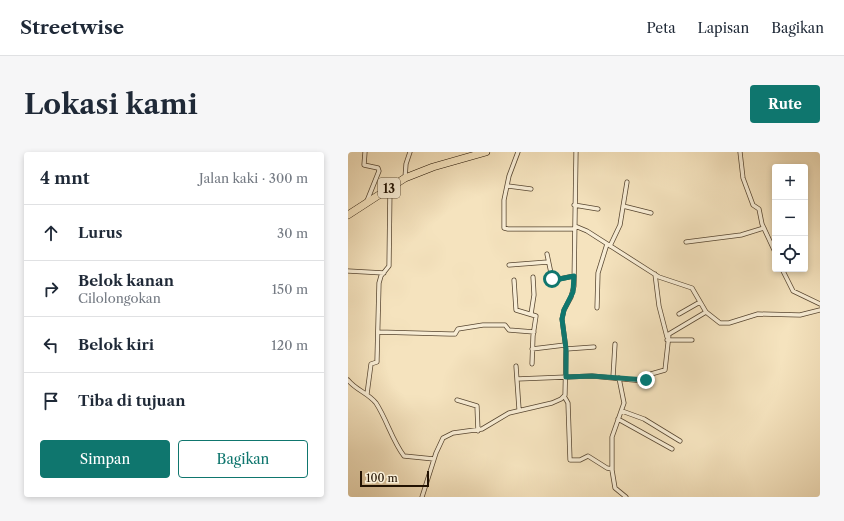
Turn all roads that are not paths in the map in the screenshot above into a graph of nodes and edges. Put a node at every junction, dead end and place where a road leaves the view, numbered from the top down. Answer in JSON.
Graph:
{"nodes":[{"id":1,"x":365,"y":152,"type":"edge"},
{"id":2,"x":410,"y":152,"type":"edge"},
{"id":3,"x":486,"y":152,"type":"edge"},
{"id":4,"x":518,"y":152,"type":"edge"},
{"id":5,"x":576,"y":152,"type":"edge"},
{"id":6,"x":740,"y":152,"type":"edge"},
{"id":7,"x":405,"y":178,"type":"junction"},
{"id":8,"x":627,"y":182,"type":"dead end"},
{"id":9,"x":508,"y":186,"type":"junction"},
{"id":10,"x":390,"y":187,"type":"junction"},
{"id":11,"x":531,"y":189,"type":"dead end"},
{"id":12,"x":366,"y":204,"type":"junction"},
{"id":13,"x":574,"y":205,"type":"junction"},
{"id":14,"x":623,"y":206,"type":"junction"},
{"id":15,"x":598,"y":210,"type":"dead end"},
{"id":16,"x":651,"y":212,"type":"dead end"},
{"id":17,"x":348,"y":215,"type":"edge"},
{"id":18,"x":575,"y":228,"type":"junction"},
{"id":19,"x":764,"y":228,"type":"junction"},
{"id":20,"x":686,"y":242,"type":"dead end"},
{"id":21,"x":609,"y":245,"type":"junction"},
{"id":22,"x":772,"y":245,"type":"edge"},
{"id":23,"x":547,"y":254,"type":"dead end"},
{"id":24,"x":548,"y":262,"type":"junction"},
{"id":25,"x":509,"y":265,"type":"dead end"},
{"id":26,"x":348,"y":271,"type":"edge"},
{"id":27,"x":783,"y":272,"type":"edge"},
{"id":28,"x":384,"y":273,"type":"junction"},
{"id":29,"x":655,"y":274,"type":"junction"},
{"id":30,"x":574,"y":276,"type":"junction"},
{"id":31,"x":533,"y":277,"type":"dead end"},
{"id":32,"x":514,"y":280,"type":"dead end"},
{"id":33,"x":700,"y":302,"type":"junction"},
{"id":34,"x":820,"y":304,"type":"edge"},
{"id":35,"x":597,"y":308,"type":"dead end"},
{"id":36,"x":820,"y":310,"type":"edge"},
{"id":37,"x":706,"y":312,"type":"junction"},
{"id":38,"x":531,"y":314,"type":"junction"},
{"id":39,"x":679,"y":314,"type":"dead end"},
{"id":40,"x":378,"y":332,"type":"junction"},
{"id":41,"x":534,"y":332,"type":"junction"},
{"id":42,"x":667,"y":338,"type":"junction"},
{"id":43,"x":692,"y":340,"type":"dead end"},
{"id":44,"x":615,"y":344,"type":"dead end"},
{"id":45,"x":566,"y":347,"type":"junction"},
{"id":46,"x":594,"y":347,"type":"dead end"},
{"id":47,"x":532,"y":349,"type":"junction"},
{"id":48,"x":532,"y":364,"type":"dead end"},
{"id":49,"x":516,"y":366,"type":"dead end"},
{"id":50,"x":590,"y":371,"type":"dead end"},
{"id":51,"x":590,"y":376,"type":"junction"},
{"id":52,"x":566,"y":377,"type":"junction"},
{"id":53,"x":613,"y":377,"type":"junction"},
{"id":54,"x":619,"y":378,"type":"junction"},
{"id":55,"x":517,"y":379,"type":"junction"},
{"id":56,"x":348,"y":380,"type":"edge"},
{"id":57,"x":367,"y":394,"type":"junction"},
{"id":58,"x":564,"y":396,"type":"junction"},
{"id":59,"x":457,"y":400,"type":"dead end"},
{"id":60,"x":519,"y":410,"type":"junction"},
{"id":61,"x":622,"y":411,"type":"junction"},
{"id":62,"x":618,"y":419,"type":"junction"},
{"id":63,"x":478,"y":430,"type":"junction"},
{"id":64,"x":680,"y":441,"type":"dead end"},
{"id":65,"x":672,"y":449,"type":"dead end"},
{"id":66,"x":434,"y":459,"type":"junction"},
{"id":67,"x":612,"y":469,"type":"junction"},
{"id":68,"x":422,"y":497,"type":"edge"},
{"id":69,"x":626,"y":497,"type":"edge"}],
"edges":[{"from":1,"to":12,"type":"street"},
{"from":2,"to":7,"type":"street"},
{"from":3,"to":7,"type":"highway","number":"13"},
{"from":4,"to":9,"type":"street"},
{"from":5,"to":13,"type":"street"},
{"from":6,"to":19,"type":"street"},
{"from":7,"to":10,"type":"highway","number":"13"},
{"from":8,"to":14,"type":"street"},
{"from":9,"to":11,"type":"street"},
{"from":9,"to":18,"type":"street"},
{"from":10,"to":12,"type":"highway","number":"13"},
{"from":10,"to":28,"type":"street"},
{"from":12,"to":17,"type":"highway","number":"13"},
{"from":13,"to":15,"type":"street"},
{"from":13,"to":18,"type":"street"},
{"from":14,"to":16,"type":"street"},
{"from":14,"to":21,"type":"street"},
{"from":18,"to":21,"type":"street"},
{"from":18,"to":30,"type":"street"},
{"from":19,"to":20,"type":"street"},
{"from":19,"to":22,"type":"street"},
{"from":21,"to":29,"type":"street"},
{"from":21,"to":35,"type":"street"},
{"from":23,"to":24,"type":"street"},
{"from":24,"to":25,"type":"street"},
{"from":24,"to":30,"type":"street"},
{"from":26,"to":28,"type":"street"},
{"from":27,"to":34,"type":"street"},
{"from":28,"to":40,"type":"street"},
{"from":29,"to":33,"type":"street"},
{"from":29,"to":42,"type":"street"},
{"from":30,"to":45,"type":"street"},
{"from":31,"to":38,"type":"street"},
{"from":32,"to":38,"type":"street"},
{"from":33,"to":37,"type":"street"},
{"from":33,"to":39,"type":"street"},
{"from":36,"to":37,"type":"street"},
{"from":37,"to":42,"type":"street"},
{"from":38,"to":41,"type":"street"},
{"from":40,"to":41,"type":"street"},
{"from":40,"to":57,"type":"street"},
{"from":41,"to":47,"type":"street"},
{"from":42,"to":43,"type":"street"},
{"from":42,"to":54,"type":"street"},
{"from":44,"to":53,"type":"street"},
{"from":45,"to":46,"type":"street"},
{"from":45,"to":47,"type":"street"},
{"from":45,"to":52,"type":"street"},
{"from":47,"to":48,"type":"street"},
{"from":49,"to":55,"type":"street"},
{"from":50,"to":51,"type":"street"},
{"from":51,"to":52,"type":"street"},
{"from":51,"to":53,"type":"street"},
{"from":52,"to":55,"type":"street"},
{"from":52,"to":58,"type":"street"},
{"from":53,"to":54,"type":"street"},
{"from":54,"to":61,"type":"street"},
{"from":55,"to":60,"type":"street"},
{"from":56,"to":57,"type":"street"},
{"from":57,"to":66,"type":"street"},
{"from":58,"to":60,"type":"street"},
{"from":58,"to":67,"type":"street"},
{"from":59,"to":63,"type":"street"},
{"from":60,"to":63,"type":"street"},
{"from":61,"to":62,"type":"street"},
{"from":61,"to":64,"type":"street"},
{"from":62,"to":65,"type":"street"},
{"from":62,"to":67,"type":"street"},
{"from":63,"to":66,"type":"street"},
{"from":66,"to":68,"type":"street"},
{"from":67,"to":69,"type":"street"}]}
